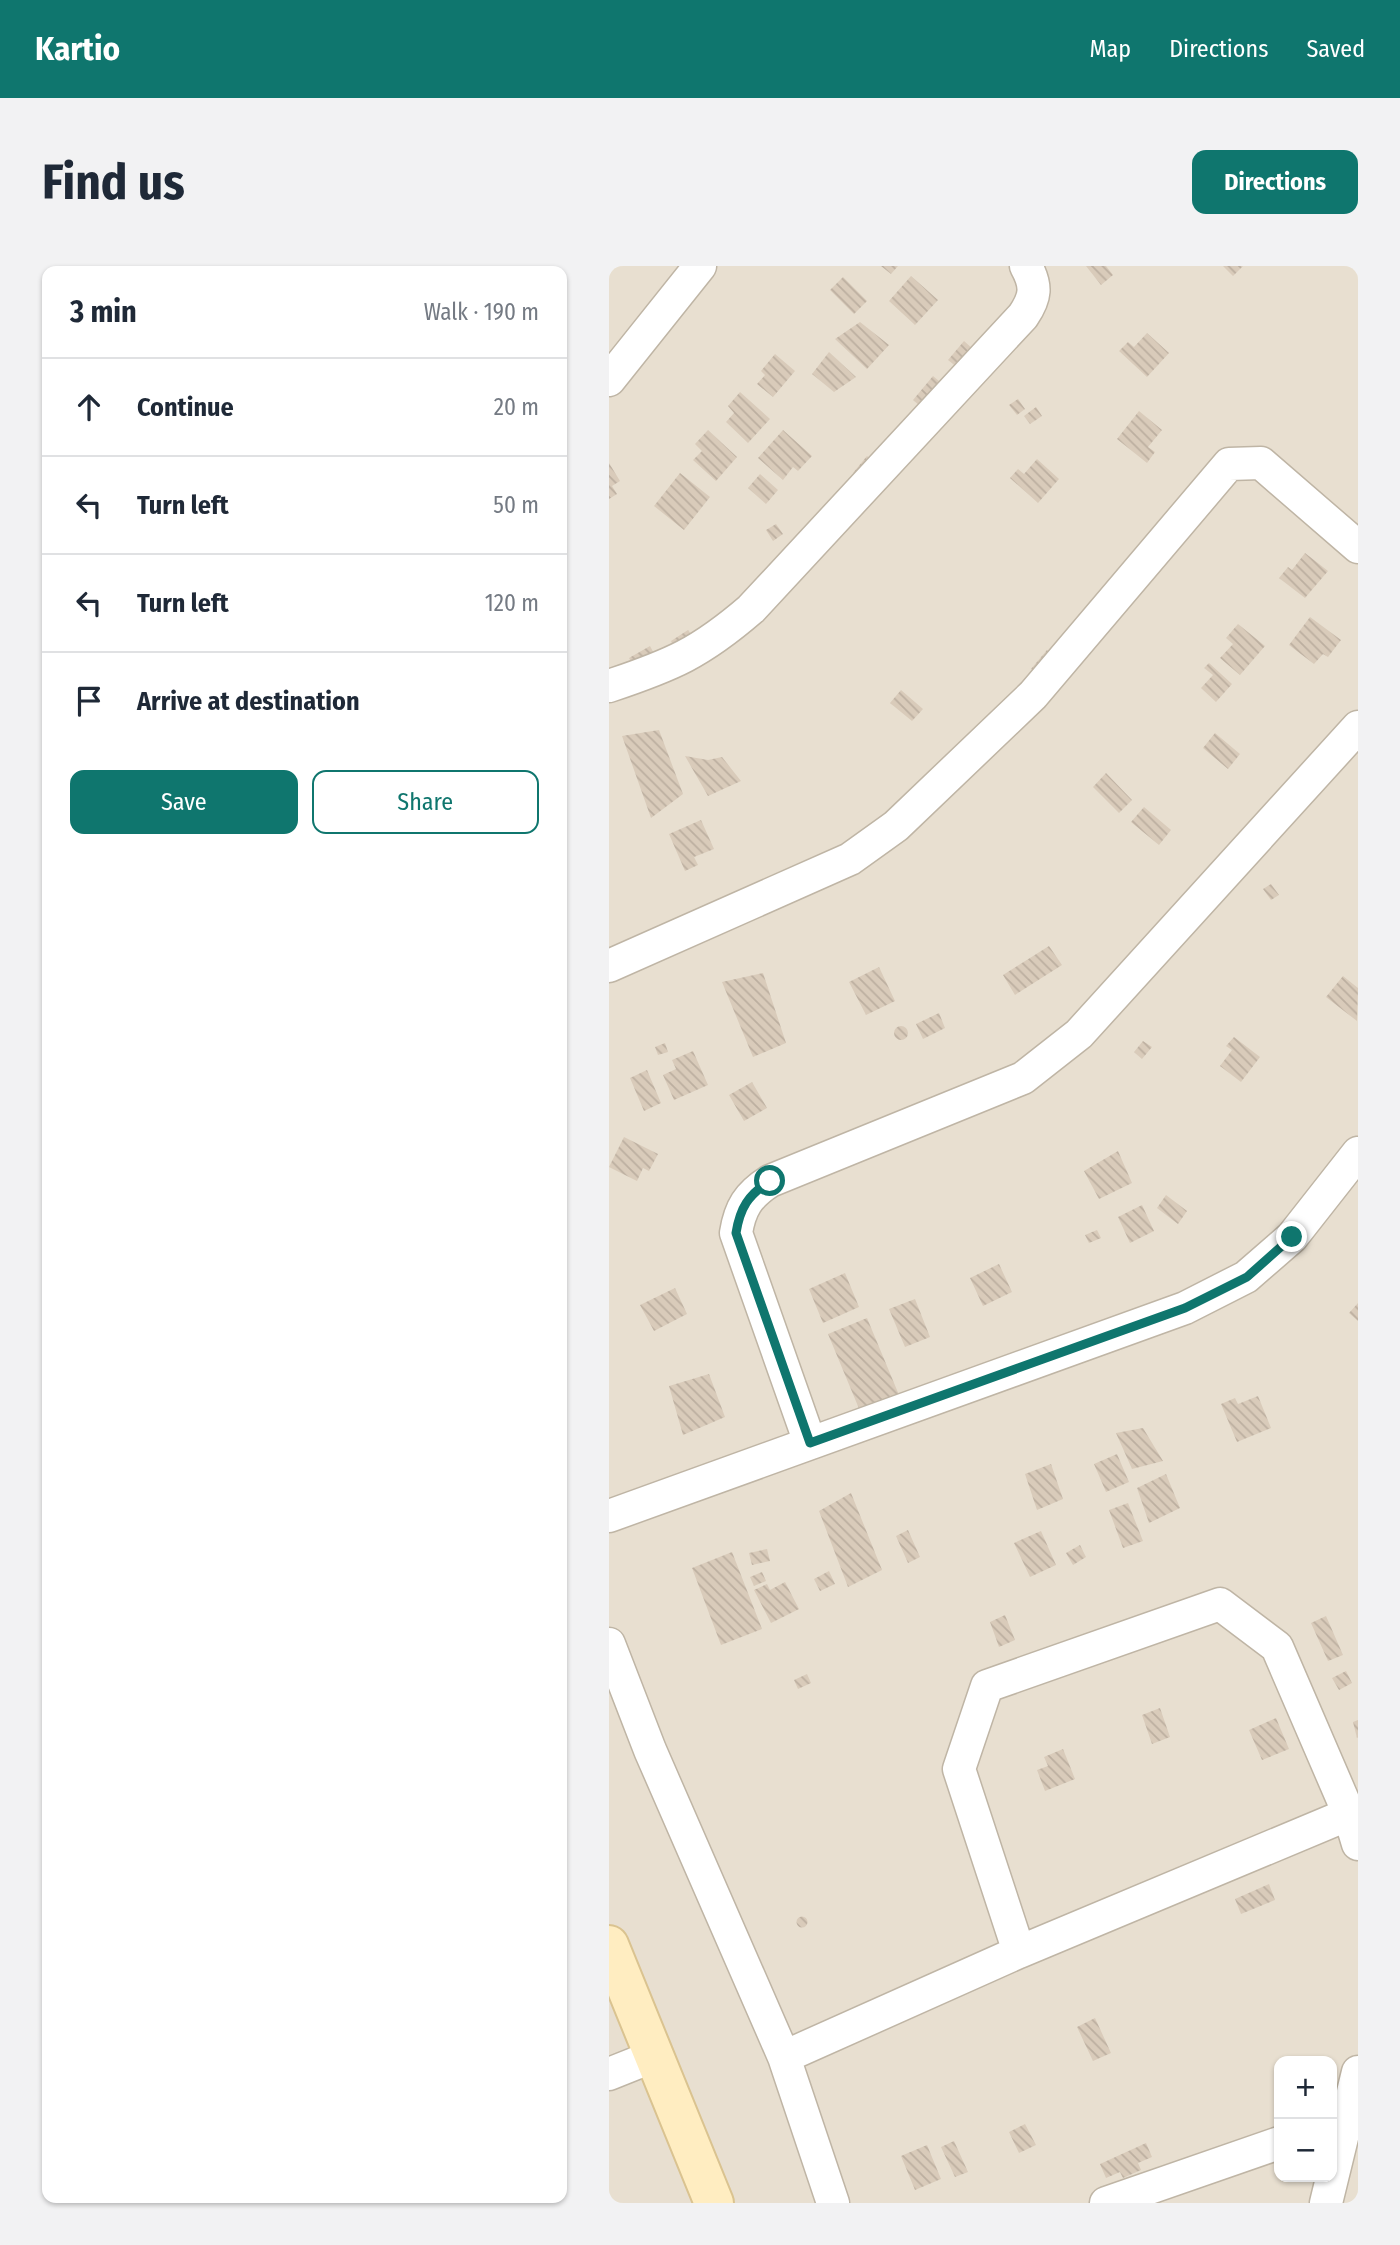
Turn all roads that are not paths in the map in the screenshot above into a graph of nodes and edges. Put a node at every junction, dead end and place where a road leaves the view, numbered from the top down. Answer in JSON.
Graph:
{"nodes":[{"id":1,"x":700,"y":266,"type":"edge"},
{"id":2,"x":1026,"y":266,"type":"edge"},
{"id":3,"x":609,"y":380,"type":"edge"},
{"id":4,"x":1358,"y":547,"type":"edge"},
{"id":5,"x":609,"y":686,"type":"edge"},
{"id":6,"x":1358,"y":727,"type":"edge"},
{"id":7,"x":609,"y":966,"type":"edge"},
{"id":8,"x":1358,"y":1153,"type":"edge"},
{"id":9,"x":810,"y":1443,"type":"junction"},
{"id":10,"x":609,"y":1516,"type":"edge"},
{"id":11,"x":609,"y":1644,"type":"edge"},
{"id":12,"x":1349,"y":1814,"type":"junction"},
{"id":13,"x":1358,"y":1844,"type":"edge"},
{"id":14,"x":609,"y":1945,"type":"edge"},
{"id":15,"x":1019,"y":1952,"type":"junction"},
{"id":16,"x":654,"y":2056,"type":"junction"},
{"id":17,"x":784,"y":2057,"type":"junction"},
{"id":18,"x":1358,"y":2072,"type":"edge"},
{"id":19,"x":609,"y":2074,"type":"edge"},
{"id":20,"x":1339,"y":2125,"type":"edge"},
{"id":21,"x":1274,"y":2145,"type":"edge"},
{"id":22,"x":714,"y":2203,"type":"edge"},
{"id":23,"x":833,"y":2203,"type":"edge"},
{"id":24,"x":1106,"y":2203,"type":"edge"},
{"id":25,"x":1326,"y":2203,"type":"edge"}],
"edges":[{"from":1,"to":3,"type":"street"},
{"from":2,"to":5,"type":"street"},
{"from":4,"to":7,"type":"street"},
{"from":6,"to":9,"type":"street"},
{"from":8,"to":9,"type":"street"},
{"from":9,"to":10,"type":"street"},
{"from":11,"to":17,"type":"street"},
{"from":12,"to":13,"type":"street"},
{"from":12,"to":15,"type":"street"},
{"from":12,"to":15,"type":"street"},
{"from":14,"to":16,"type":"street"},
{"from":15,"to":17,"type":"street"},
{"from":16,"to":19,"type":"street"},
{"from":16,"to":22,"type":"street"},
{"from":17,"to":23,"type":"street"},
{"from":18,"to":20,"type":"street"},
{"from":20,"to":25,"type":"street"},
{"from":21,"to":24,"type":"street"}]}
